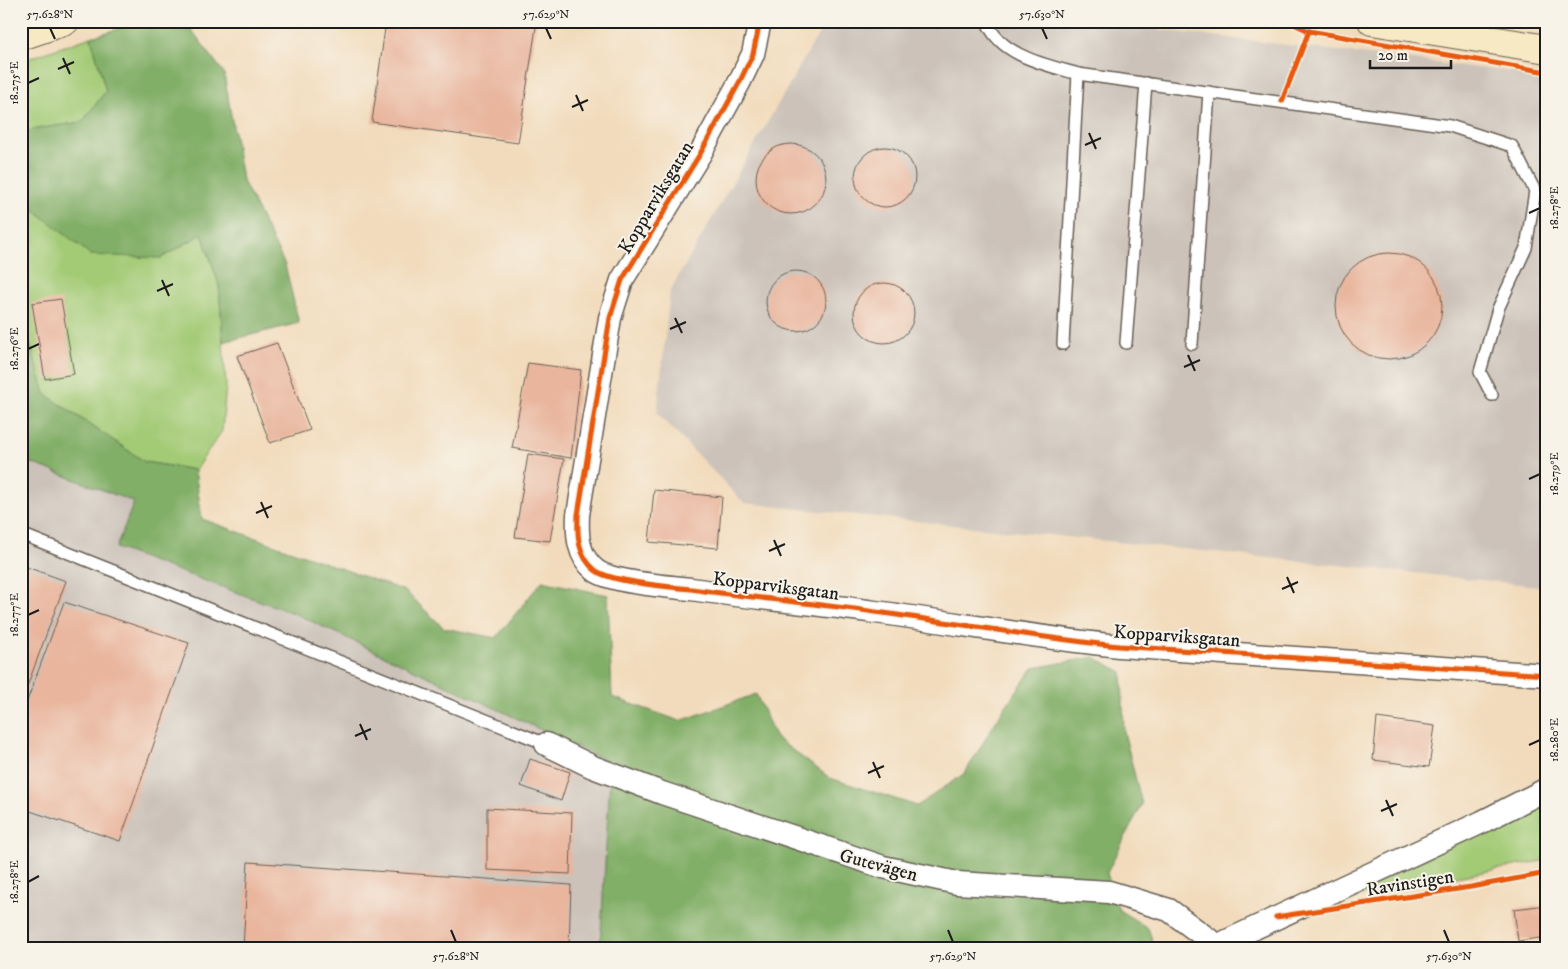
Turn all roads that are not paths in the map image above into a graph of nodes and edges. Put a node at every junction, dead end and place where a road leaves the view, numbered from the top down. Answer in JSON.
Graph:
{"nodes":[{"id":1,"x":64,"y":21,"type":"edge"},
{"id":2,"x":760,"y":21,"type":"edge"},
{"id":3,"x":987,"y":21,"type":"edge"},
{"id":4,"x":1372,"y":21,"type":"edge"},
{"id":5,"x":21,"y":36,"type":"edge"},
{"id":6,"x":1547,"y":49,"type":"edge"},
{"id":7,"x":1078,"y":74,"type":"junction"},
{"id":8,"x":1146,"y":83,"type":"junction"},
{"id":9,"x":1208,"y":92,"type":"junction"},
{"id":10,"x":1126,"y":343,"type":"dead end"},
{"id":11,"x":1063,"y":344,"type":"dead end"},
{"id":12,"x":1192,"y":344,"type":"dead end"},
{"id":13,"x":1492,"y":395,"type":"dead end"},
{"id":14,"x":21,"y":534,"type":"edge"},
{"id":15,"x":1547,"y":675,"type":"edge"},
{"id":16,"x":546,"y":744,"type":"joint"},
{"id":17,"x":1547,"y":788,"type":"edge"},
{"id":18,"x":1214,"y":946,"type":"edge"}],
"edges":[{"from":1,"to":5,"type":"main road"},
{"from":2,"to":15,"type":"street","name":"Kopparviksgatan"},
{"from":3,"to":7,"type":"lane"},
{"from":4,"to":6,"type":"main road"},
{"from":7,"to":8,"type":"lane"},
{"from":7,"to":11,"type":"lane"},
{"from":8,"to":9,"type":"lane"},
{"from":8,"to":10,"type":"lane"},
{"from":9,"to":12,"type":"lane"},
{"from":9,"to":13,"type":"lane"},
{"from":14,"to":16,"type":"lane"},
{"from":16,"to":18,"type":"street","name":"Gutevägen"},
{"from":17,"to":18,"type":"street","name":"Gutevägen"}]}
